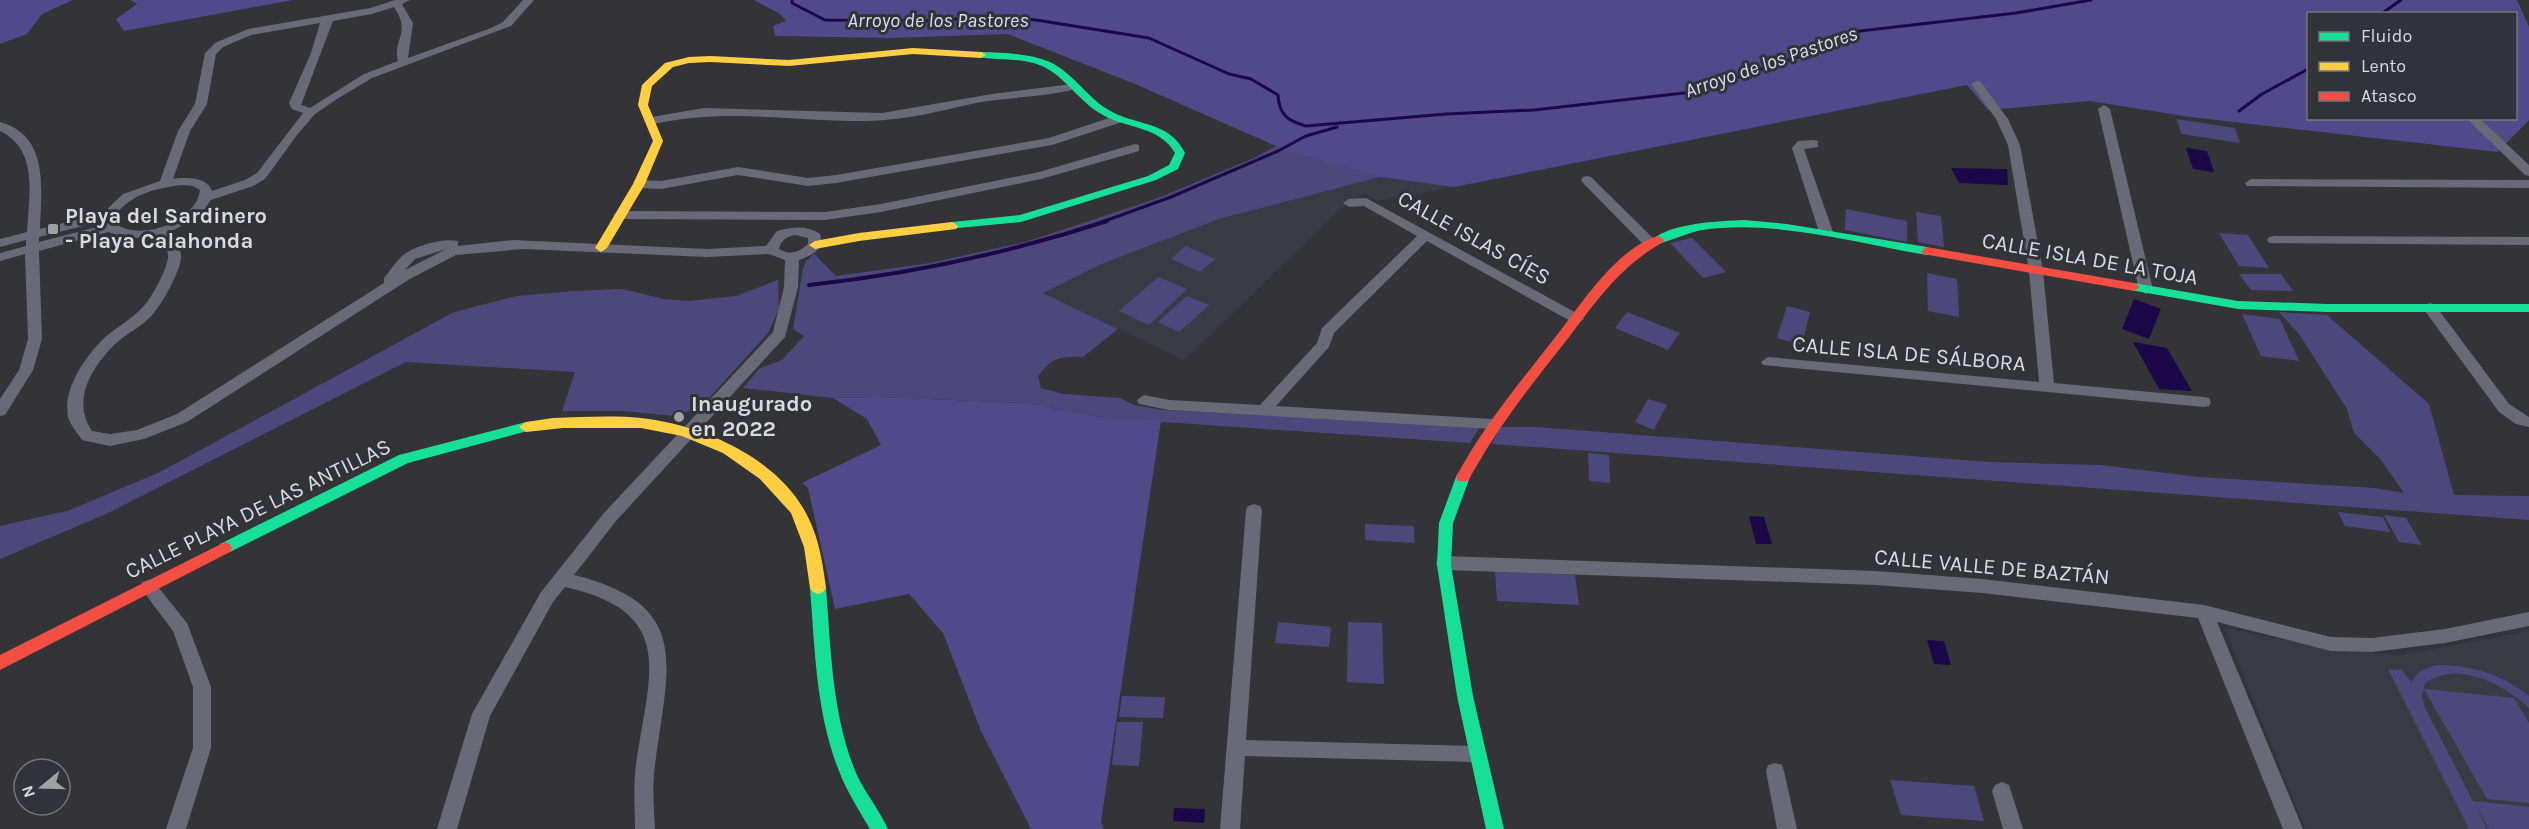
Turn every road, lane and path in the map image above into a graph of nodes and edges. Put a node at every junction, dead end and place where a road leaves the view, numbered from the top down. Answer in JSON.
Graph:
{"nodes":[{"id":1,"x":529,"y":0,"type":"edge"},
{"id":2,"x":400,"y":2,"type":"edge"},
{"id":3,"x":330,"y":17,"type":"junction"},
{"id":4,"x":404,"y":63,"type":"junction"},
{"id":5,"x":1977,"y":84,"type":"dead end"},
{"id":6,"x":1072,"y":87,"type":"junction"},
{"id":7,"x":2104,"y":109,"type":"dead end"},
{"id":8,"x":311,"y":112,"type":"junction"},
{"id":9,"x":1118,"y":120,"type":"junction"},
{"id":10,"x":2474,"y":120,"type":"edge"},
{"id":11,"x":650,"y":121,"type":"junction"},
{"id":12,"x":0,"y":126,"type":"edge"},
{"id":13,"x":1814,"y":144,"type":"dead end"},
{"id":14,"x":1135,"y":148,"type":"dead end"},
{"id":15,"x":2529,"y":172,"type":"edge"},
{"id":16,"x":1587,"y":180,"type":"dead end"},
{"id":17,"x":165,"y":183,"type":"junction"},
{"id":18,"x":2251,"y":183,"type":"dead end"},
{"id":19,"x":639,"y":184,"type":"junction"},
{"id":20,"x":2529,"y":184,"type":"edge"},
{"id":21,"x":208,"y":197,"type":"junction"},
{"id":22,"x":1349,"y":203,"type":"dead end"},
{"id":23,"x":619,"y":215,"type":"junction"},
{"id":24,"x":107,"y":222,"type":"junction"},
{"id":25,"x":162,"y":230,"type":"junction"},
{"id":26,"x":1826,"y":232,"type":"junction"},
{"id":27,"x":1425,"y":235,"type":"junction"},
{"id":28,"x":2274,"y":240,"type":"dead end"},
{"id":29,"x":33,"y":241,"type":"junction"},
{"id":30,"x":2529,"y":242,"type":"edge"},
{"id":31,"x":0,"y":243,"type":"edge"},
{"id":32,"x":1650,"y":243,"type":"junction"},
{"id":33,"x":815,"y":245,"type":"junction"},
{"id":34,"x":601,"y":248,"type":"junction"},
{"id":35,"x":772,"y":250,"type":"junction"},
{"id":36,"x":0,"y":257,"type":"edge"},
{"id":37,"x":792,"y":257,"type":"junction"},
{"id":38,"x":2036,"y":271,"type":"junction"},
{"id":39,"x":2146,"y":290,"type":"junction"},
{"id":40,"x":2430,"y":308,"type":"junction"},
{"id":41,"x":2529,"y":308,"type":"edge"},
{"id":42,"x":1577,"y":319,"type":"junction"},
{"id":43,"x":1768,"y":362,"type":"dead end"},
{"id":44,"x":2047,"y":388,"type":"junction"},
{"id":45,"x":1144,"y":400,"type":"dead end"},
{"id":46,"x":2204,"y":402,"type":"dead end"},
{"id":47,"x":1265,"y":410,"type":"junction"},
{"id":48,"x":0,"y":411,"type":"edge"},
{"id":49,"x":2529,"y":422,"type":"edge"},
{"id":50,"x":1492,"y":424,"type":"junction"},
{"id":51,"x":689,"y":433,"type":"junction"},
{"id":52,"x":1254,"y":510,"type":"dead end"},
{"id":53,"x":1444,"y":563,"type":"junction"},
{"id":54,"x":560,"y":579,"type":"junction"},
{"id":55,"x":148,"y":587,"type":"junction"},
{"id":56,"x":2204,"y":612,"type":"junction"},
{"id":57,"x":2529,"y":619,"type":"edge"},
{"id":58,"x":0,"y":663,"type":"edge"},
{"id":59,"x":1236,"y":748,"type":"junction"},
{"id":60,"x":1476,"y":754,"type":"junction"},
{"id":61,"x":1775,"y":771,"type":"dead end"},
{"id":62,"x":2002,"y":791,"type":"dead end"},
{"id":63,"x":176,"y":829,"type":"edge"},
{"id":64,"x":447,"y":829,"type":"edge"},
{"id":65,"x":645,"y":829,"type":"edge"},
{"id":66,"x":879,"y":829,"type":"edge"},
{"id":67,"x":1230,"y":829,"type":"edge"},
{"id":68,"x":1495,"y":829,"type":"edge"},
{"id":69,"x":1788,"y":829,"type":"edge"},
{"id":70,"x":2013,"y":829,"type":"edge"},
{"id":71,"x":2293,"y":829,"type":"edge"}],
"edges":[{"from":1,"to":4,"type":"street"},
{"from":2,"to":3,"type":"street"},
{"from":2,"to":4,"type":"street"},
{"from":3,"to":8,"type":"street"},
{"from":3,"to":17,"type":"street"},
{"from":4,"to":8,"type":"street"},
{"from":5,"to":38,"type":"street","name":"CALLE ISLA DE SÁLBORA"},
{"from":6,"to":9,"type":"street"},
{"from":6,"to":11,"type":"street"},
{"from":6,"to":11,"type":"street"},
{"from":7,"to":39,"type":"street"},
{"from":8,"to":21,"type":"street"},
{"from":9,"to":19,"type":"street"},
{"from":9,"to":33,"type":"street"},
{"from":10,"to":15,"type":"street"},
{"from":11,"to":19,"type":"street"},
{"from":12,"to":29,"type":"street"},
{"from":13,"to":26,"type":"street"},
{"from":14,"to":23,"type":"street"},
{"from":16,"to":32,"type":"street"},
{"from":17,"to":21,"type":"street"},
{"from":17,"to":24,"type":"street"},
{"from":18,"to":20,"type":"street"},
{"from":19,"to":23,"type":"street"},
{"from":21,"to":25,"type":"street"},
{"from":22,"to":27,"type":"street","name":"CALLE ISLAS CÍES"},
{"from":23,"to":34,"type":"street"},
{"from":24,"to":25,"type":"street"},
{"from":24,"to":29,"type":"street"},
{"from":25,"to":34,"type":"street"},
{"from":26,"to":32,"type":"street","name":"CALLE ISLA DE LA TOJA"},
{"from":26,"to":38,"type":"street","name":"CALLE ISLA DE LA TOJA"},
{"from":27,"to":42,"type":"street","name":"CALLE ISLAS CÍES"},
{"from":27,"to":47,"type":"street"},
{"from":28,"to":30,"type":"street"},
{"from":29,"to":31,"type":"street"},
{"from":29,"to":36,"type":"street"},
{"from":29,"to":48,"type":"street"},
{"from":32,"to":42,"type":"street","name":"CALLE ISLA DE LA TOJA"},
{"from":33,"to":35,"type":"street"},
{"from":33,"to":37,"type":"street"},
{"from":34,"to":35,"type":"street"},
{"from":35,"to":37,"type":"street"},
{"from":37,"to":51,"type":"street"},
{"from":38,"to":39,"type":"street","name":"CALLE ISLA DE LA TOJA"},
{"from":38,"to":44,"type":"street","name":"CALLE ISLA DE SÁLBORA"},
{"from":39,"to":40,"type":"street","name":"CALLE ISLA DE LA TOJA"},
{"from":40,"to":41,"type":"street","name":"CALLE ISLA DE LA TOJA"},
{"from":40,"to":49,"type":"street"},
{"from":42,"to":50,"type":"street","name":"CALLE ISLA DE LA TOJA"},
{"from":43,"to":44,"type":"street","name":"CALLE ISLA DE SÁLBORA"},
{"from":44,"to":46,"type":"street","name":"CALLE ISLA DE SÁLBORA"},
{"from":45,"to":47,"type":"street"},
{"from":47,"to":50,"type":"street"},
{"from":50,"to":53,"type":"street","name":"CALLE ISLA DE LA TOJA"},
{"from":51,"to":54,"type":"street"},
{"from":51,"to":55,"type":"street","name":"CALLE PLAYA DE LAS ANTILLAS"},
{"from":51,"to":66,"type":"street","name":"CALLE PLAYA DE LAS ANTILLAS"},
{"from":52,"to":59,"type":"street"},
{"from":53,"to":56,"type":"street","name":"CALLE VALLE DE BAZTÁN"},
{"from":53,"to":60,"type":"street","name":"CALLE ISLA DE LA TOJA"},
{"from":54,"to":64,"type":"street"},
{"from":54,"to":65,"type":"street"},
{"from":55,"to":58,"type":"street","name":"CALLE PLAYA DE LAS ANTILLAS"},
{"from":55,"to":63,"type":"street"},
{"from":56,"to":57,"type":"street","name":"CALLE VALLE DE BAZTÁN"},
{"from":56,"to":71,"type":"street"},
{"from":59,"to":60,"type":"street"},
{"from":59,"to":67,"type":"street"},
{"from":60,"to":68,"type":"street","name":"CALLE ISLA DE LA TOJA"},
{"from":61,"to":69,"type":"street"},
{"from":62,"to":70,"type":"street"}]}
